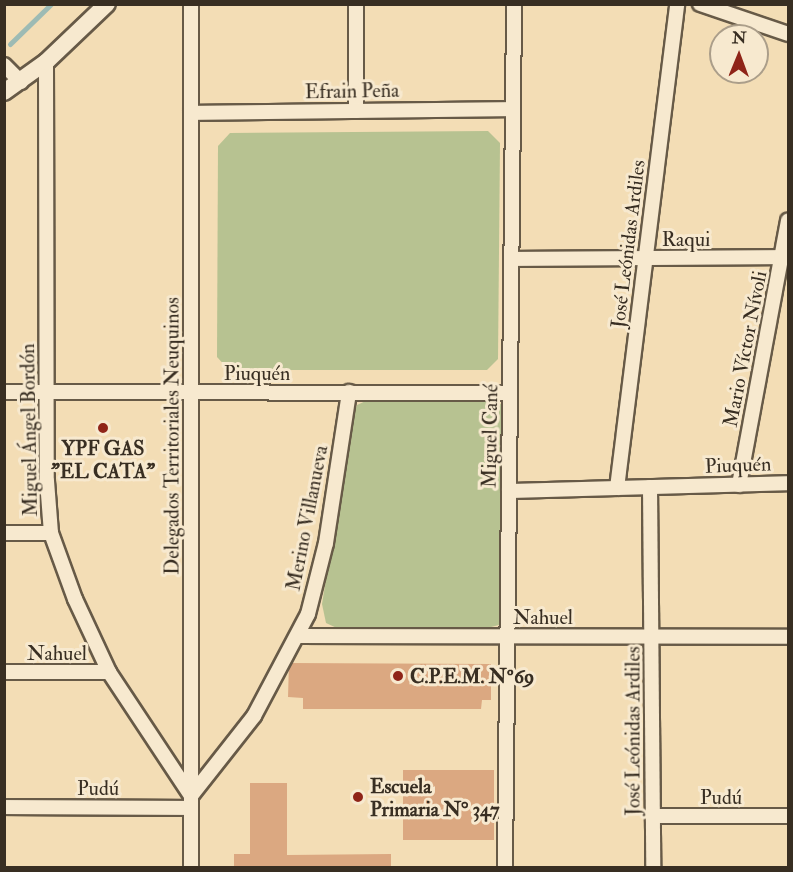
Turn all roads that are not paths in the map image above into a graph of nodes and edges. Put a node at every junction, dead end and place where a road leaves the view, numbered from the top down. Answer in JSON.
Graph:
{"nodes":[{"id":1,"x":107,"y":4,"type":"edge"},
{"id":2,"x":191,"y":4,"type":"edge"},
{"id":3,"x":356,"y":4,"type":"edge"},
{"id":4,"x":514,"y":4,"type":"edge"},
{"id":5,"x":677,"y":4,"type":"edge"},
{"id":6,"x":700,"y":4,"type":"edge"},
{"id":7,"x":789,"y":34,"type":"edge"},
{"id":8,"x":46,"y":62,"type":"junction"},
{"id":9,"x":4,"y":65,"type":"edge"},
{"id":10,"x":21,"y":82,"type":"junction"},
{"id":11,"x":4,"y":92,"type":"edge"},
{"id":12,"x":513,"y":108,"type":"junction"},
{"id":13,"x":356,"y":111,"type":"junction"},
{"id":14,"x":191,"y":113,"type":"junction"},
{"id":15,"x":789,"y":220,"type":"edge"},
{"id":16,"x":785,"y":257,"type":"edge"},
{"id":17,"x":646,"y":258,"type":"junction"},
{"id":18,"x":512,"y":259,"type":"junction"},
{"id":19,"x":4,"y":392,"type":"edge"},
{"id":20,"x":46,"y":392,"type":"junction"},
{"id":21,"x":191,"y":392,"type":"junction"},
{"id":22,"x":349,"y":392,"type":"junction"},
{"id":23,"x":510,"y":393,"type":"junction"},
{"id":24,"x":789,"y":483,"type":"edge"},
{"id":25,"x":740,"y":485,"type":"junction"},
{"id":26,"x":650,"y":487,"type":"junction"},
{"id":27,"x":617,"y":488,"type":"junction"},
{"id":28,"x":509,"y":491,"type":"junction"},
{"id":29,"x":4,"y":533,"type":"edge"},
{"id":30,"x":51,"y":533,"type":"junction"},
{"id":31,"x":298,"y":636,"type":"junction"},
{"id":32,"x":507,"y":637,"type":"junction"},
{"id":33,"x":652,"y":637,"type":"junction"},
{"id":34,"x":789,"y":637,"type":"edge"},
{"id":35,"x":4,"y":672,"type":"edge"},
{"id":36,"x":109,"y":672,"type":"junction"},
{"id":37,"x":191,"y":802,"type":"junction"},
{"id":38,"x":4,"y":807,"type":"edge"},
{"id":39,"x":653,"y":816,"type":"junction"},
{"id":40,"x":789,"y":816,"type":"edge"},
{"id":41,"x":191,"y":867,"type":"edge"},
{"id":42,"x":505,"y":867,"type":"edge"},
{"id":43,"x":653,"y":867,"type":"edge"}],
"edges":[{"from":1,"to":8,"type":"street"},
{"from":2,"to":14,"type":"street","name":"Delegados Territoriales Neuquinos"},
{"from":3,"to":13,"type":"street"},
{"from":4,"to":12,"type":"street","name":"Miguel Cané"},
{"from":5,"to":17,"type":"street","name":"José Leónidas Ardiles"},
{"from":6,"to":7,"type":"street"},
{"from":8,"to":10,"type":"street"},
{"from":8,"to":20,"type":"street","name":"Miguel Ángel Bordón"},
{"from":9,"to":10,"type":"street"},
{"from":10,"to":11,"type":"street"},
{"from":12,"to":13,"type":"street","name":"Efrain Peña"},
{"from":12,"to":18,"type":"street","name":"Miguel Cané"},
{"from":13,"to":14,"type":"street","name":"Efrain Peña"},
{"from":14,"to":21,"type":"street","name":"Delegados Territoriales Neuquinos"},
{"from":15,"to":16,"type":"street","name":"Mario Víctor Nívoli"},
{"from":16,"to":17,"type":"street","name":"Raqui"},
{"from":16,"to":25,"type":"street","name":"Mario Víctor Nívoli"},
{"from":17,"to":18,"type":"street","name":"Raqui"},
{"from":17,"to":27,"type":"street","name":"José Leónidas Ardiles"},
{"from":18,"to":23,"type":"street","name":"Miguel Cané"},
{"from":19,"to":20,"type":"street","name":"Piuquén"},
{"from":20,"to":21,"type":"street","name":"Piuquén"},
{"from":20,"to":30,"type":"street","name":"Miguel Ángel Bordón"},
{"from":21,"to":22,"type":"street","name":"Piuquén"},
{"from":21,"to":37,"type":"street","name":"Delegados Territoriales Neuquinos"},
{"from":22,"to":23,"type":"street","name":"Piuquén"},
{"from":22,"to":31,"type":"street","name":"Merino Villanueva"},
{"from":23,"to":28,"type":"street","name":"Miguel Cané"},
{"from":24,"to":25,"type":"street","name":"Piuquén"},
{"from":25,"to":26,"type":"street","name":"Piuquén"},
{"from":26,"to":27,"type":"street","name":"Piuquén"},
{"from":26,"to":33,"type":"street","name":"José Leónidas Ardiles"},
{"from":27,"to":28,"type":"street","name":"Piuquén"},
{"from":28,"to":32,"type":"street","name":"Miguel Cané"},
{"from":29,"to":30,"type":"street"},
{"from":30,"to":36,"type":"street","name":"Miguel Ángel Bordón"},
{"from":31,"to":32,"type":"street","name":"Nahuel"},
{"from":31,"to":37,"type":"street","name":"Merino Villanueva"},
{"from":32,"to":33,"type":"street","name":"Nahuel"},
{"from":32,"to":42,"type":"street","name":"Miguel Cané"},
{"from":33,"to":34,"type":"street","name":"Nahuel"},
{"from":33,"to":39,"type":"street","name":"José Leónidas Ardiles"},
{"from":35,"to":36,"type":"street","name":"Nahuel"},
{"from":36,"to":37,"type":"street","name":"Miguel Ángel Bordón"},
{"from":37,"to":38,"type":"street","name":"Pudú"},
{"from":37,"to":41,"type":"street","name":"Delegados Territoriales Neuquinos"},
{"from":39,"to":40,"type":"street","name":"Pudú"},
{"from":39,"to":43,"type":"street","name":"José Leónidas Ardiles"}]}
